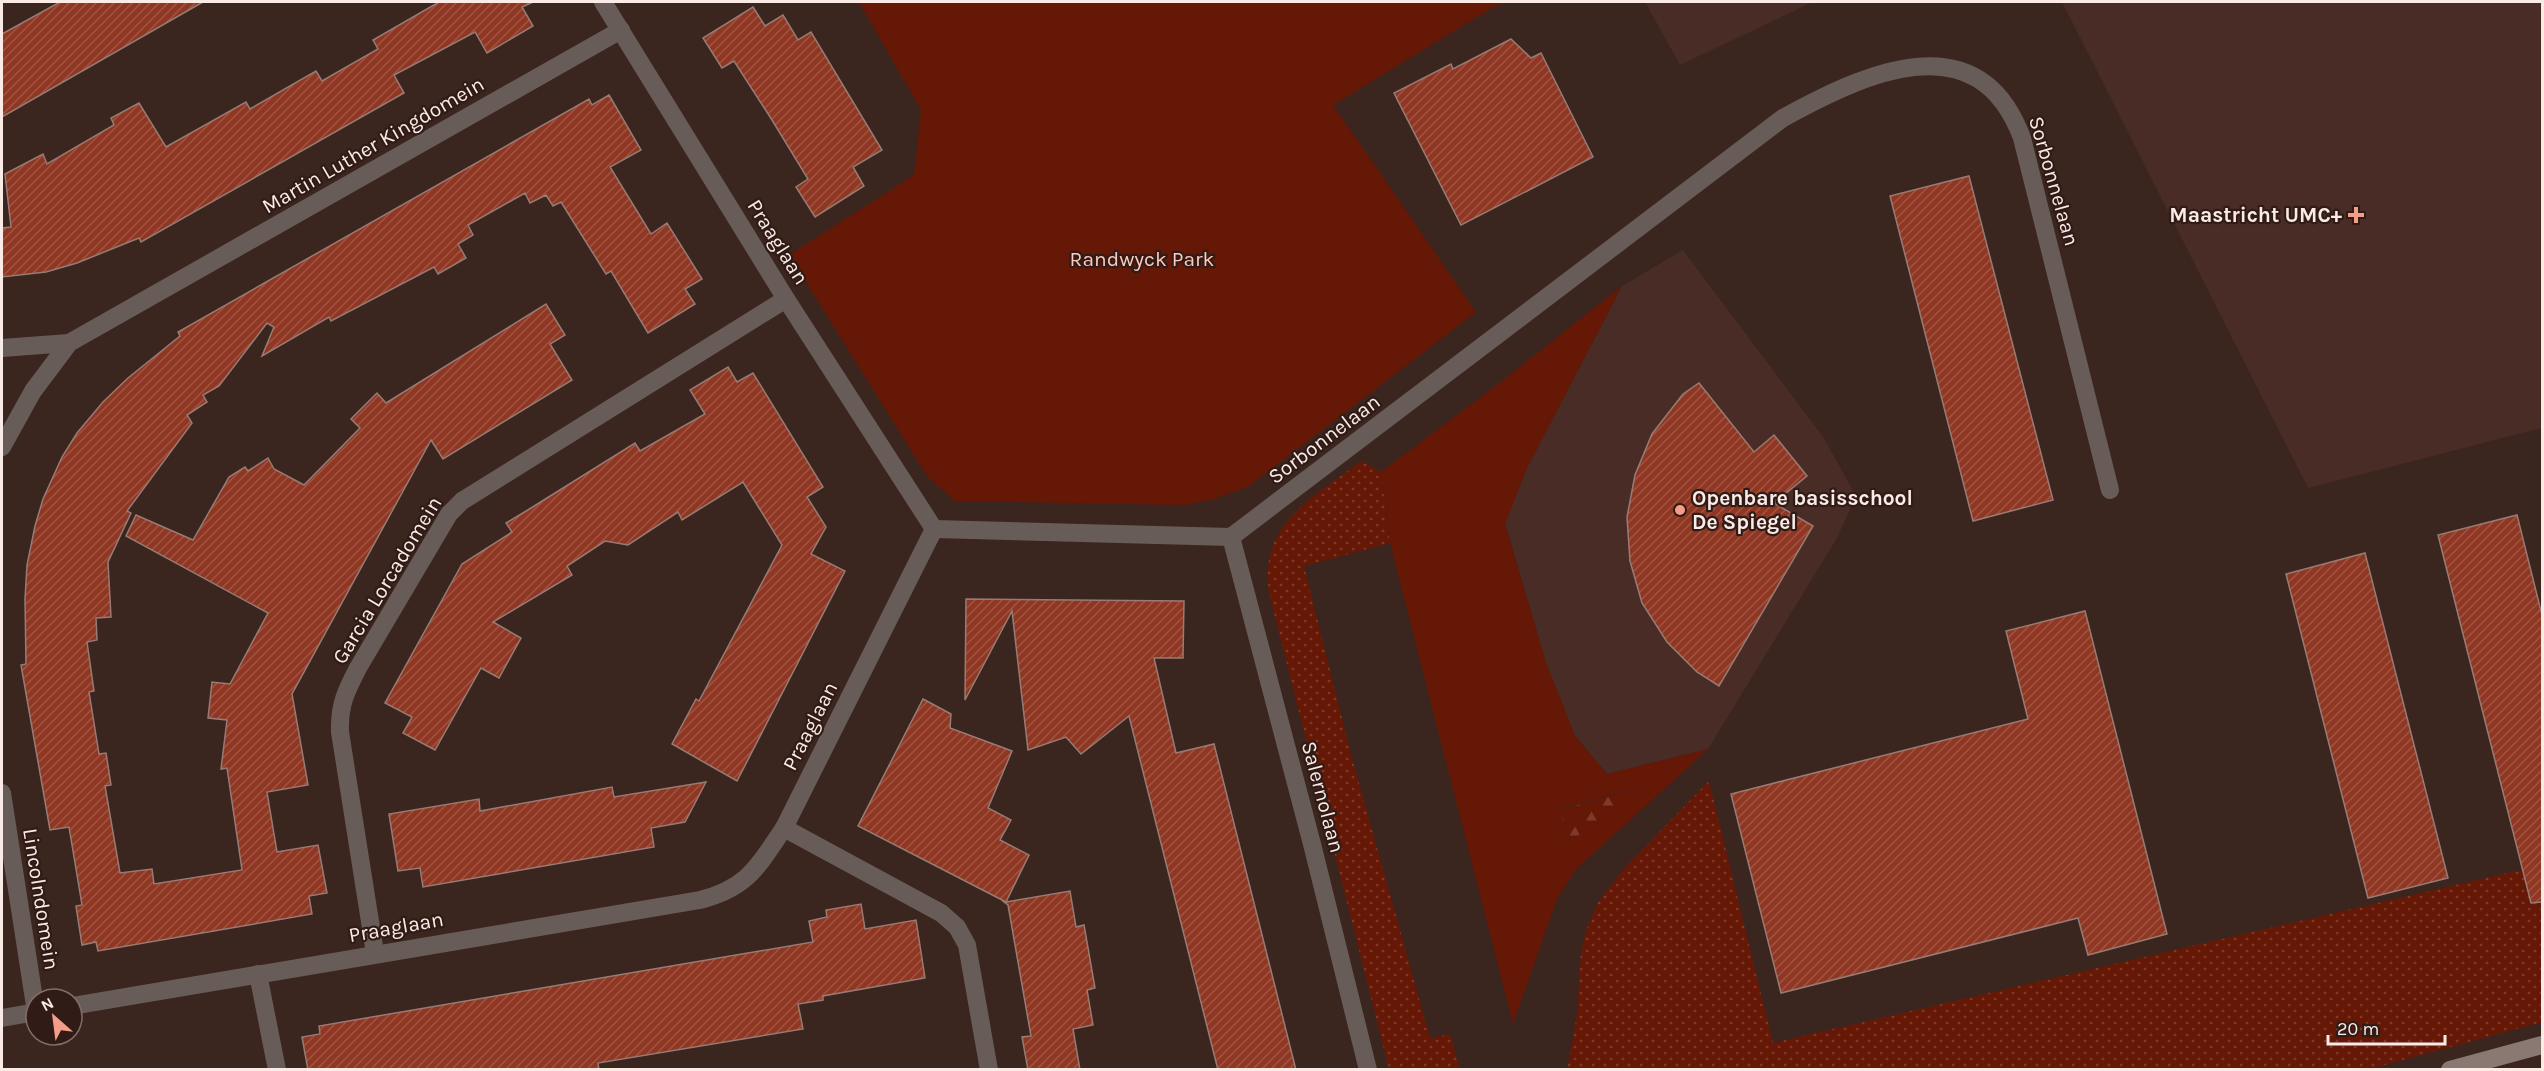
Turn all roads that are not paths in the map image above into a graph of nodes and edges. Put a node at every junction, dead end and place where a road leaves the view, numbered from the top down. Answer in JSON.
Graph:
{"nodes":[{"id":1,"x":603,"y":2,"type":"edge"},
{"id":2,"x":621,"y":30,"type":"junction"},
{"id":3,"x":786,"y":299,"type":"junction"},
{"id":4,"x":69,"y":343,"type":"junction"},
{"id":5,"x":2,"y":348,"type":"edge"},
{"id":6,"x":2,"y":447,"type":"edge"},
{"id":7,"x":2110,"y":490,"type":"dead end"},
{"id":8,"x":934,"y":529,"type":"junction"},
{"id":9,"x":1231,"y":537,"type":"junction"},
{"id":10,"x":2,"y":792,"type":"edge"},
{"id":11,"x":784,"y":828,"type":"junction"},
{"id":12,"x":375,"y":953,"type":"junction"},
{"id":13,"x":258,"y":974,"type":"junction"},
{"id":14,"x":32,"y":987,"type":"edge"},
{"id":15,"x":84,"y":1004,"type":"edge"},
{"id":16,"x":24,"y":1014,"type":"edge"},
{"id":17,"x":2,"y":1018,"type":"edge"},
{"id":18,"x":2542,"y":1045,"type":"edge"},
{"id":19,"x":277,"y":1070,"type":"edge"},
{"id":20,"x":988,"y":1070,"type":"edge"},
{"id":21,"x":1368,"y":1070,"type":"edge"},
{"id":22,"x":2450,"y":1070,"type":"edge"}],
"edges":[{"from":1,"to":2,"type":"street","name":"Praaglaan"},
{"from":2,"to":3,"type":"street","name":"Praaglaan"},
{"from":2,"to":4,"type":"street","name":"Martin Luther Kingdomein"},
{"from":3,"to":8,"type":"street","name":"Praaglaan"},
{"from":3,"to":12,"type":"street","name":"Garcia Lorcadomein"},
{"from":4,"to":5,"type":"street"},
{"from":4,"to":6,"type":"street"},
{"from":7,"to":9,"type":"street","name":"Sorbonnelaan"},
{"from":8,"to":9,"type":"street"},
{"from":8,"to":11,"type":"street","name":"Praaglaan"},
{"from":9,"to":21,"type":"street","name":"Salernolaan"},
{"from":10,"to":14,"type":"street","name":"Lincolndomein"},
{"from":11,"to":12,"type":"street","name":"Praaglaan"},
{"from":11,"to":20,"type":"street"},
{"from":12,"to":13,"type":"street","name":"Praaglaan"},
{"from":13,"to":15,"type":"street","name":"Praaglaan"},
{"from":13,"to":19,"type":"street"},
{"from":16,"to":17,"type":"street"},
{"from":18,"to":22,"type":"main road"}]}
